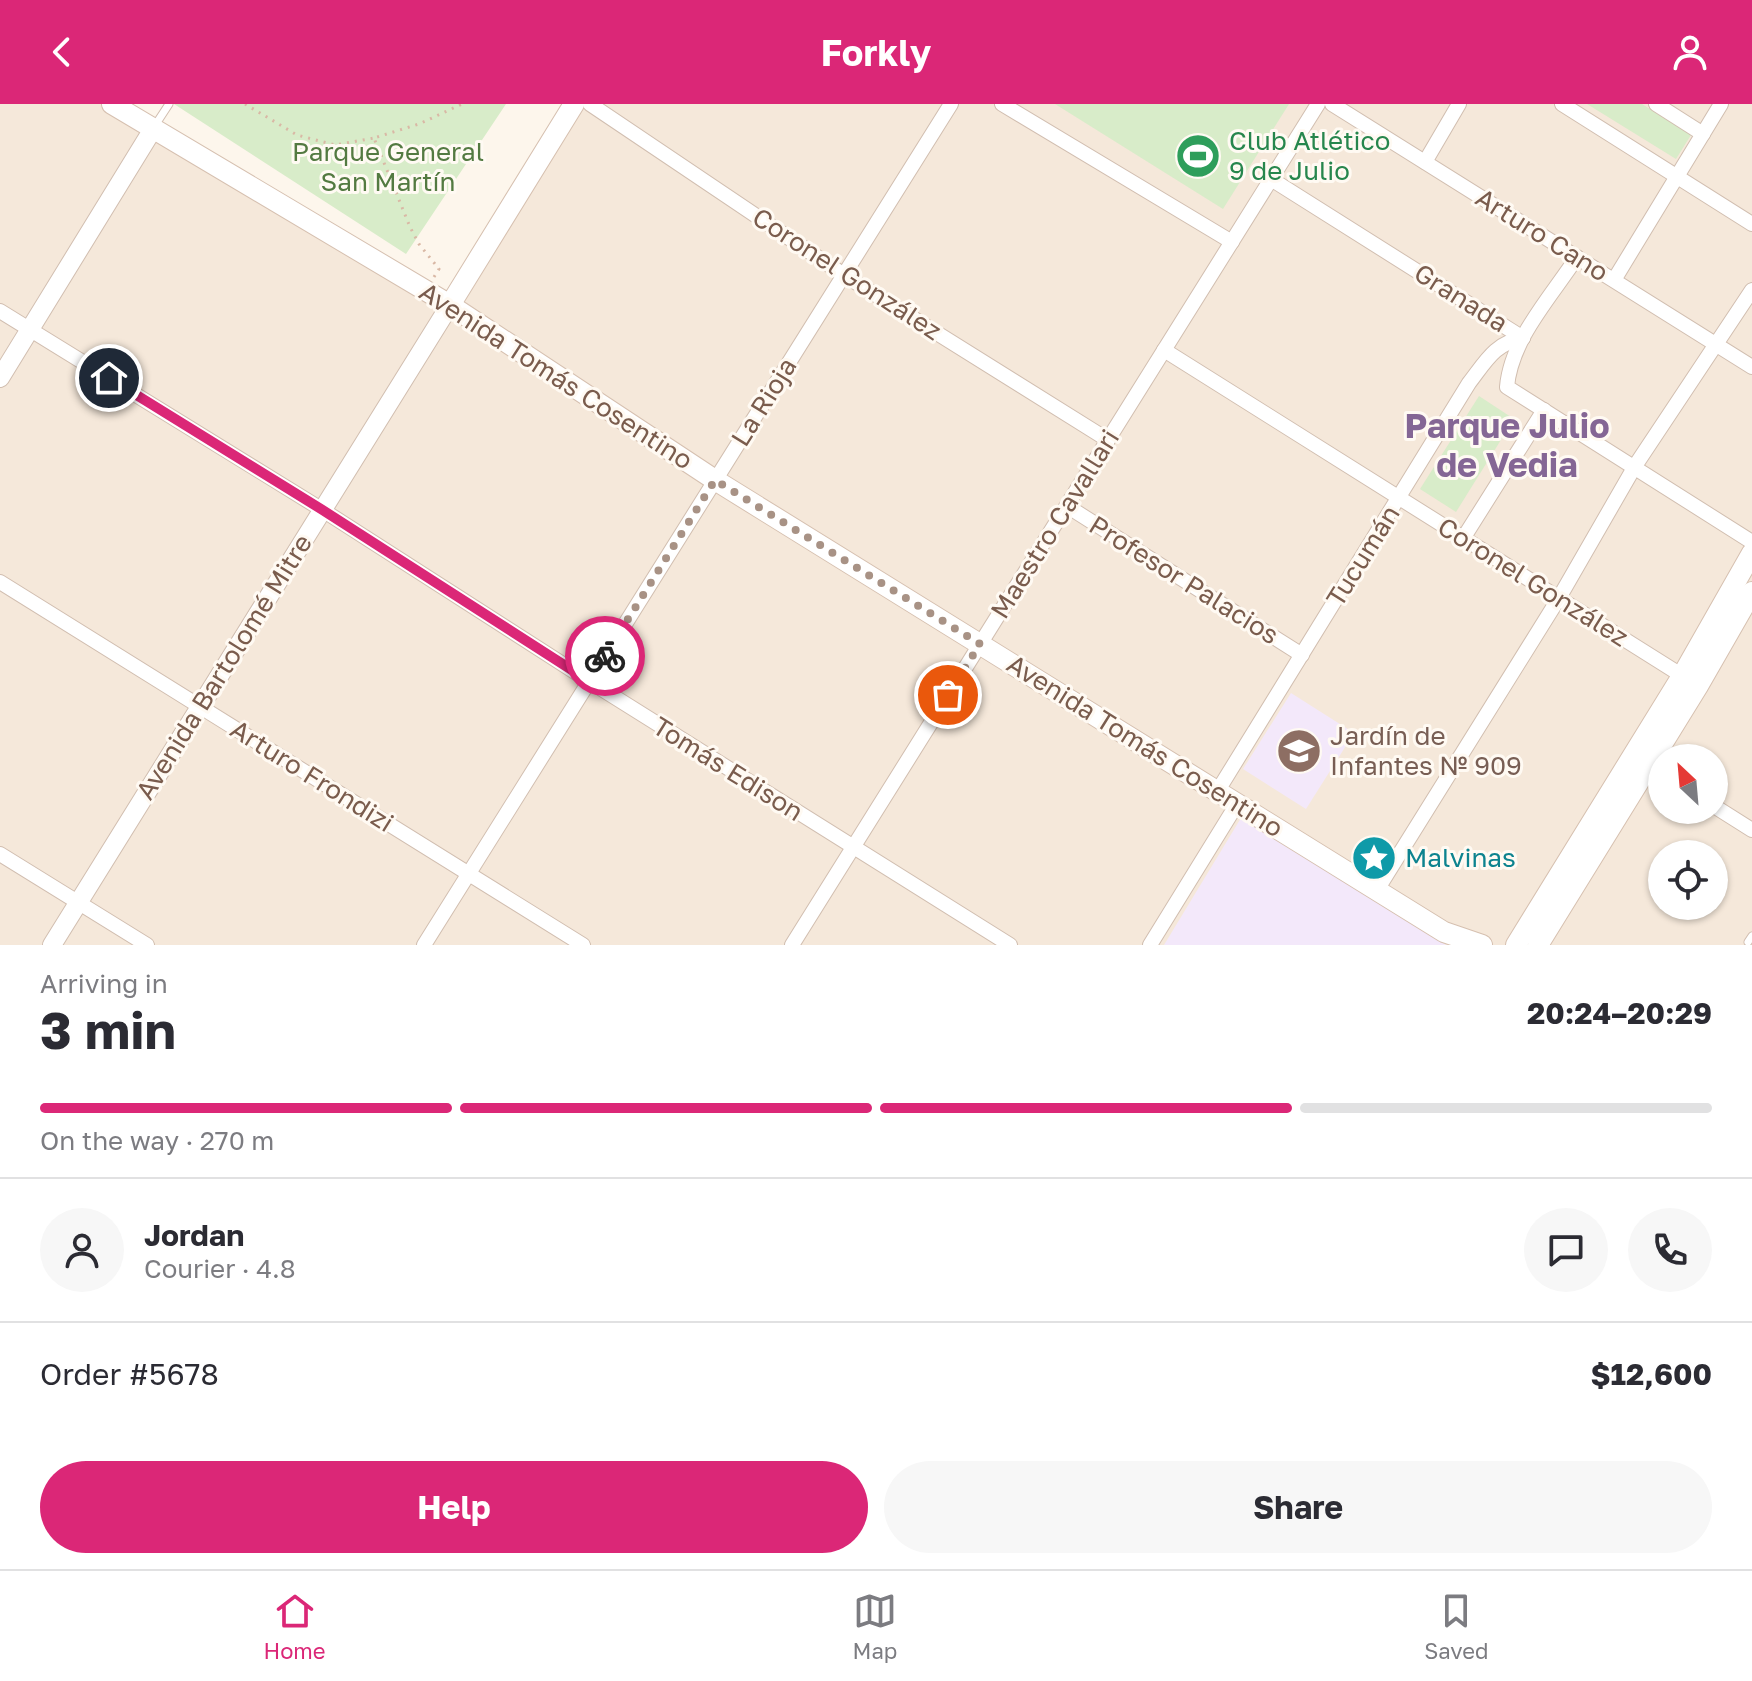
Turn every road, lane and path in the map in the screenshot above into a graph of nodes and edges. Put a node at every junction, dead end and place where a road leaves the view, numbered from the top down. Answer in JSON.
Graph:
{"nodes":[{"id":1,"x":112,"y":104,"type":"edge"},
{"id":2,"x":169,"y":104,"type":"edge"},
{"id":3,"x":245,"y":104,"type":"edge"},
{"id":4,"x":462,"y":104,"type":"edge"},
{"id":5,"x":574,"y":104,"type":"edge"},
{"id":6,"x":590,"y":104,"type":"edge"},
{"id":7,"x":951,"y":104,"type":"edge"},
{"id":8,"x":1002,"y":104,"type":"edge"},
{"id":9,"x":1318,"y":104,"type":"edge"},
{"id":10,"x":1332,"y":104,"type":"edge"},
{"id":11,"x":1459,"y":104,"type":"edge"},
{"id":12,"x":1562,"y":104,"type":"edge"},
{"id":13,"x":1656,"y":104,"type":"edge"},
{"id":14,"x":1721,"y":104,"type":"edge"},
{"id":15,"x":153,"y":129,"type":"junction"},
{"id":16,"x":1703,"y":134,"type":"junction"},
{"id":17,"x":374,"y":138,"type":"junction"},
{"id":18,"x":1425,"y":162,"type":"junction"},
{"id":19,"x":1677,"y":177,"type":"junction"},
{"id":20,"x":1271,"y":179,"type":"junction"},
{"id":21,"x":1752,"y":224,"type":"edge"},
{"id":22,"x":1232,"y":242,"type":"junction"},
{"id":23,"x":1577,"y":257,"type":"junction"},
{"id":24,"x":844,"y":275,"type":"junction"},
{"id":25,"x":1614,"y":280,"type":"junction"},
{"id":26,"x":425,"y":290,"type":"junction"},
{"id":27,"x":1752,"y":290,"type":"edge"},
{"id":28,"x":450,"y":305,"type":"junction"},
{"id":29,"x":0,"y":311,"type":"edge"},
{"id":30,"x":29,"y":329,"type":"junction"},
{"id":31,"x":1523,"y":338,"type":"junction"},
{"id":32,"x":1717,"y":345,"type":"junction"},
{"id":33,"x":1164,"y":350,"type":"junction"},
{"id":34,"x":1752,"y":367,"type":"edge"},
{"id":35,"x":0,"y":378,"type":"edge"},
{"id":36,"x":1544,"y":410,"type":"junction"},
{"id":37,"x":1108,"y":440,"type":"junction"},
{"id":38,"x":1635,"y":466,"type":"junction"},
{"id":39,"x":715,"y":480,"type":"junction"},
{"id":40,"x":1399,"y":497,"type":"junction"},
{"id":41,"x":1067,"y":506,"type":"junction"},
{"id":42,"x":321,"y":509,"type":"junction"},
{"id":43,"x":1464,"y":537,"type":"junction"},
{"id":44,"x":1752,"y":542,"type":"edge"},
{"id":45,"x":1752,"y":553,"type":"edge"},
{"id":46,"x":0,"y":582,"type":"edge"},
{"id":47,"x":1752,"y":592,"type":"edge"},
{"id":48,"x":1559,"y":598,"type":"junction"},
{"id":49,"x":980,"y":644,"type":"junction"},
{"id":50,"x":1302,"y":655,"type":"junction"},
{"id":51,"x":589,"y":681,"type":"junction"},
{"id":52,"x":1690,"y":681,"type":"junction"},
{"id":53,"x":200,"y":707,"type":"junction"},
{"id":54,"x":1658,"y":744,"type":"edge"},
{"id":55,"x":1648,"y":765,"type":"edge"},
{"id":56,"x":1217,"y":792,"type":"junction"},
{"id":57,"x":1237,"y":804,"type":"junction"},
{"id":58,"x":1728,"y":815,"type":"edge"},
{"id":59,"x":1752,"y":830,"type":"edge"},
{"id":60,"x":853,"y":847,"type":"junction"},
{"id":61,"x":0,"y":854,"type":"edge"},
{"id":62,"x":469,"y":874,"type":"junction"},
{"id":63,"x":1377,"y":890,"type":"junction"},
{"id":64,"x":78,"y":902,"type":"junction"},
{"id":65,"x":1450,"y":939,"type":"edge"},
{"id":66,"x":52,"y":945,"type":"edge"},
{"id":67,"x":147,"y":945,"type":"edge"},
{"id":68,"x":424,"y":945,"type":"edge"},
{"id":69,"x":583,"y":945,"type":"edge"},
{"id":70,"x":792,"y":945,"type":"edge"},
{"id":71,"x":1010,"y":945,"type":"edge"},
{"id":72,"x":1150,"y":945,"type":"edge"},
{"id":73,"x":1482,"y":945,"type":"edge"},
{"id":74,"x":1516,"y":945,"type":"edge"},
{"id":75,"x":1538,"y":945,"type":"edge"}],
"edges":[{"from":1,"to":15,"type":"main road","name":"Avenida Tomás Cosentino"},
{"from":2,"to":15,"type":"lane"},
{"from":3,"to":17,"type":"path"},
{"from":4,"to":17,"type":"path"},
{"from":5,"to":28,"type":"main road","name":"Avenida Bartolomé Mitre"},
{"from":6,"to":24,"type":"street","name":"Coronel González"},
{"from":7,"to":24,"type":"street","name":"La Rioja"},
{"from":8,"to":22,"type":"street"},
{"from":9,"to":20,"type":"street","name":"Maestro Cavallari"},
{"from":10,"to":18,"type":"street","name":"Arturo Cano"},
{"from":11,"to":18,"type":"street"},
{"from":12,"to":19,"type":"street"},
{"from":13,"to":16,"type":"street"},
{"from":14,"to":16,"type":"street"},
{"from":15,"to":26,"type":"main road","name":"Avenida Tomás Cosentino"},
{"from":15,"to":30,"type":"street"},
{"from":16,"to":19,"type":"street"},
{"from":17,"to":26,"type":"path"},
{"from":18,"to":23,"type":"street","name":"Arturo Cano"},
{"from":19,"to":21,"type":"street"},
{"from":19,"to":25,"type":"street"},
{"from":20,"to":22,"type":"street","name":"Maestro Cavallari"},
{"from":20,"to":31,"type":"street","name":"Granada"},
{"from":22,"to":33,"type":"street","name":"Maestro Cavallari"},
{"from":23,"to":25,"type":"street","name":"Arturo Cano"},
{"from":23,"to":31,"type":"street","name":"Tucumán"},
{"from":24,"to":37,"type":"street","name":"Coronel González"},
{"from":24,"to":39,"type":"street","name":"La Rioja"},
{"from":25,"to":32,"type":"street","name":"Arturo Cano"},
{"from":26,"to":28,"type":"main road","name":"Avenida Tomás Cosentino"},
{"from":27,"to":32,"type":"street"},
{"from":28,"to":39,"type":"main road","name":"Avenida Tomás Cosentino"},
{"from":28,"to":42,"type":"street","name":"Avenida Bartolomé Mitre"},
{"from":29,"to":30,"type":"street","name":"Tomás Edison"},
{"from":30,"to":35,"type":"street"},
{"from":30,"to":42,"type":"street","name":"Tomás Edison"},
{"from":31,"to":36,"type":"street","name":"Granada"},
{"from":31,"to":40,"type":"street","name":"Tucumán"},
{"from":32,"to":34,"type":"street","name":"Arturo Cano"},
{"from":32,"to":38,"type":"street"},
{"from":33,"to":37,"type":"street","name":"Maestro Cavallari"},
{"from":33,"to":40,"type":"street","name":"Coronel González"},
{"from":36,"to":38,"type":"street","name":"Granada"},
{"from":36,"to":43,"type":"street"},
{"from":37,"to":41,"type":"street","name":"Maestro Cavallari"},
{"from":38,"to":44,"type":"street","name":"Granada"},
{"from":38,"to":48,"type":"street"},
{"from":39,"to":49,"type":"main road","name":"Avenida Tomás Cosentino"},
{"from":39,"to":51,"type":"street","name":"La Rioja"},
{"from":40,"to":43,"type":"street","name":"Coronel González"},
{"from":40,"to":50,"type":"street","name":"Tucumán"},
{"from":41,"to":49,"type":"street","name":"Maestro Cavallari"},
{"from":41,"to":50,"type":"street","name":"Profesor Palacios"},
{"from":42,"to":51,"type":"street","name":"Tomás Edison"},
{"from":42,"to":53,"type":"street","name":"Avenida Bartolomé Mitre"},
{"from":43,"to":48,"type":"street","name":"Coronel González"},
{"from":45,"to":52,"type":"main road"},
{"from":46,"to":53,"type":"street","name":"Arturo Frondizi"},
{"from":47,"to":52,"type":"main road"},
{"from":48,"to":52,"type":"street","name":"Coronel González"},
{"from":48,"to":63,"type":"street"},
{"from":49,"to":56,"type":"main road","name":"Avenida Tomás Cosentino"},
{"from":49,"to":60,"type":"street","name":"Maestro Cavallari"},
{"from":50,"to":56,"type":"street","name":"Tucumán"},
{"from":51,"to":60,"type":"street","name":"Tomás Edison"},
{"from":51,"to":62,"type":"street","name":"La Rioja"},
{"from":52,"to":54,"type":"main road"},
{"from":53,"to":62,"type":"street","name":"Arturo Frondizi"},
{"from":53,"to":64,"type":"street","name":"Avenida Bartolomé Mitre"},
{"from":55,"to":74,"type":"main road"},
{"from":55,"to":75,"type":"main road"},
{"from":56,"to":57,"type":"main road","name":"Avenida Tomás Cosentino"},
{"from":57,"to":63,"type":"main road","name":"Avenida Tomás Cosentino"},
{"from":57,"to":72,"type":"street"},
{"from":58,"to":59,"type":"street"},
{"from":60,"to":70,"type":"street","name":"Maestro Cavallari"},
{"from":60,"to":71,"type":"street","name":"Tomás Edison"},
{"from":61,"to":64,"type":"street"},
{"from":62,"to":68,"type":"street","name":"La Rioja"},
{"from":62,"to":69,"type":"street","name":"Arturo Frondizi"},
{"from":63,"to":65,"type":"main road","name":"Avenida Tomás Cosentino"},
{"from":64,"to":66,"type":"street","name":"Avenida Bartolomé Mitre"},
{"from":64,"to":67,"type":"street"},
{"from":65,"to":73,"type":"main road","name":"Avenida Tomás Cosentino"}]}
